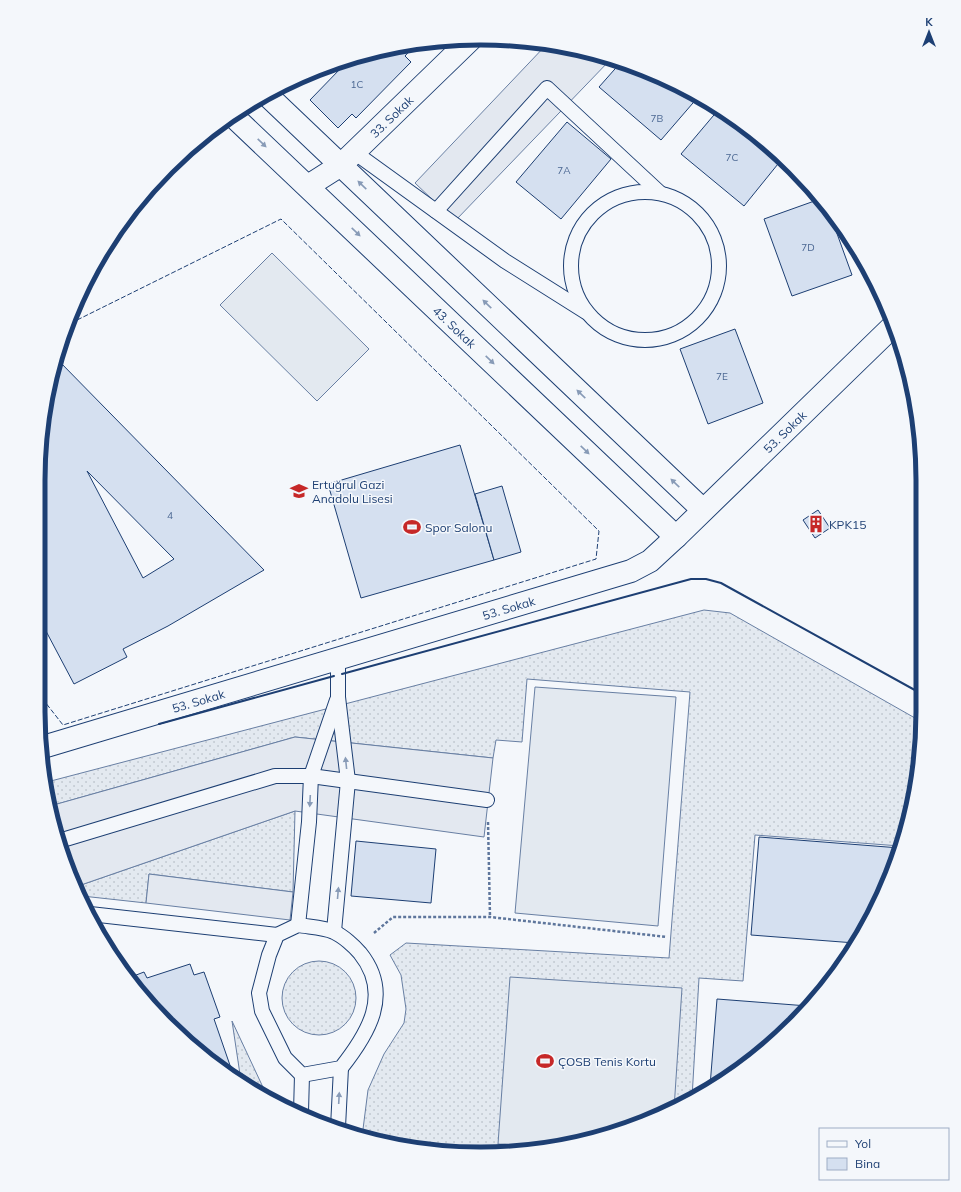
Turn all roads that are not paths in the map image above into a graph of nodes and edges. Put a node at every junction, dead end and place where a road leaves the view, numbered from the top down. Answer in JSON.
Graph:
{"nodes":[{"id":1,"x":464,"y":46,"type":"edge"},
{"id":2,"x":272,"y":99,"type":"edge"},
{"id":3,"x":237,"y":120,"type":"edge"},
{"id":4,"x":348,"y":159,"type":"junction"},
{"id":5,"x":308,"y":186,"type":"junction"},
{"id":6,"x":660,"y":193,"type":"junction"},
{"id":7,"x":436,"y":211,"type":"junction"},
{"id":8,"x":587,"y":313,"type":"junction"},
{"id":9,"x":889,"y":330,"type":"edge"},
{"id":10,"x":703,"y":510,"type":"junction"},
{"id":11,"x":676,"y":537,"type":"junction"},
{"id":12,"x":338,"y":659,"type":"junction"},
{"id":13,"x":338,"y":696,"type":"junction"},
{"id":14,"x":46,"y":744,"type":"edge"},
{"id":15,"x":312,"y":776,"type":"junction"},
{"id":16,"x":348,"y":782,"type":"junction"},
{"id":17,"x":487,"y":800,"type":"road end"},
{"id":18,"x":65,"y":839,"type":"edge"},
{"id":19,"x":96,"y":915,"type":"edge"},
{"id":20,"x":298,"y":925,"type":"junction"},
{"id":21,"x":334,"y":931,"type":"junction"},
{"id":22,"x":278,"y":935,"type":"junction"},
{"id":23,"x":341,"y":1068,"type":"junction"},
{"id":24,"x":302,"y":1075,"type":"junction"},
{"id":25,"x":301,"y":1108,"type":"edge"},
{"id":26,"x":338,"y":1123,"type":"edge"}],
"edges":[{"from":1,"to":4,"type":"street","name":"33. Sokak"},
{"from":2,"to":4,"type":"street"},
{"from":3,"to":5,"type":"street","name":"43. Sokak","one_way":true},
{"from":4,"to":5,"type":"street","name":"33. Sokak"},
{"from":4,"to":7,"type":"lane"},
{"from":10,"to":4,"type":"street","one_way":true},
{"from":5,"to":11,"type":"street","name":"43. Sokak","one_way":true},
{"from":6,"to":7,"type":"lane"},
{"from":6,"to":8,"type":"lane"},
{"from":6,"to":8,"type":"lane"},
{"from":7,"to":8,"type":"lane"},
{"from":9,"to":10,"type":"street","name":"53. Sokak"},
{"from":10,"to":11,"type":"street","name":"53. Sokak"},
{"from":11,"to":12,"type":"street","name":"53. Sokak"},
{"from":12,"to":13,"type":"lane"},
{"from":12,"to":14,"type":"street","name":"53. Sokak"},
{"from":13,"to":15,"type":"lane"},
{"from":16,"to":13,"type":"lane","one_way":true},
{"from":15,"to":16,"type":"lane"},
{"from":15,"to":18,"type":"lane"},
{"from":15,"to":20,"type":"lane","one_way":true},
{"from":16,"to":17,"type":"lane"},
{"from":21,"to":16,"type":"lane","one_way":true},
{"from":19,"to":22,"type":"lane"},
{"from":20,"to":21,"type":"lane"},
{"from":20,"to":22,"type":"lane"},
{"from":21,"to":23,"type":"lane"},
{"from":22,"to":24,"type":"lane"},
{"from":23,"to":24,"type":"lane"},
{"from":26,"to":23,"type":"lane","one_way":true},
{"from":24,"to":25,"type":"lane"}]}
